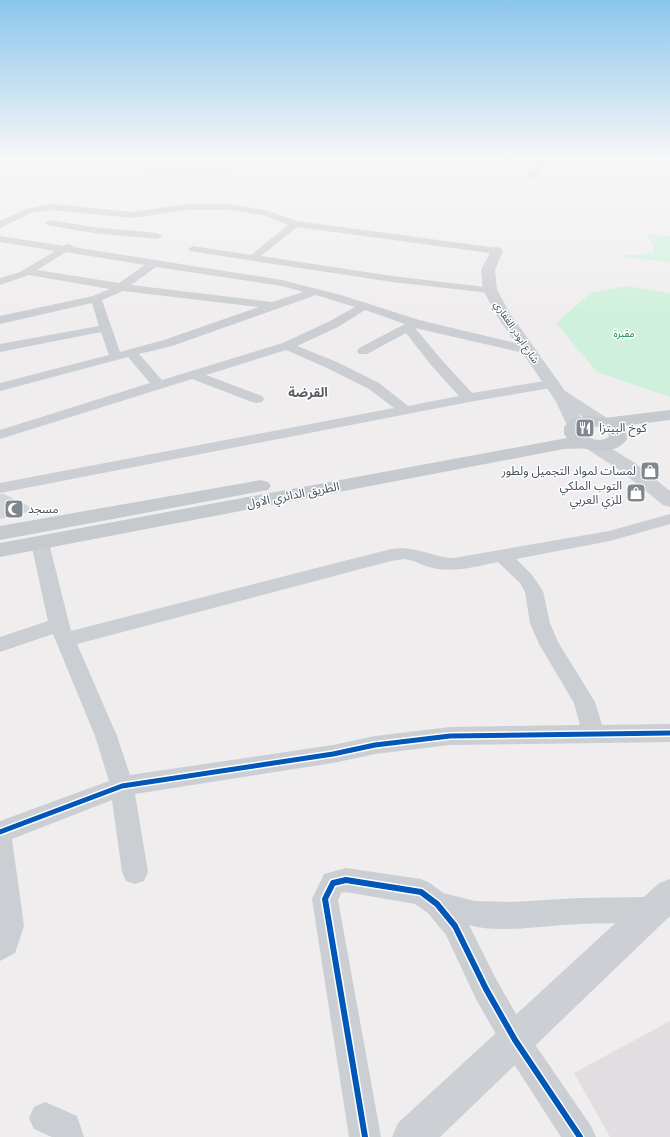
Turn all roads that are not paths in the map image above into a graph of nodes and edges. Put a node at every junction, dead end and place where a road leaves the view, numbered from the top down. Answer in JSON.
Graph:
{"nodes":[{"id":1,"x":29,"y":211,"type":"edge"},
{"id":2,"x":93,"y":211,"type":"edge"},
{"id":3,"x":159,"y":211,"type":"edge"},
{"id":4,"x":254,"y":211,"type":"edge"},
{"id":5,"x":132,"y":215,"type":"junction"},
{"id":6,"x":50,"y":224,"type":"dead end"},
{"id":7,"x":295,"y":224,"type":"junction"},
{"id":8,"x":0,"y":225,"type":"edge"},
{"id":9,"x":93,"y":230,"type":"junction"},
{"id":10,"x":110,"y":232,"type":"junction"},
{"id":11,"x":157,"y":236,"type":"dead end"},
{"id":12,"x":0,"y":239,"type":"edge"},
{"id":13,"x":204,"y":240,"type":"dead end"},
{"id":14,"x":193,"y":249,"type":"junction"},
{"id":15,"x":64,"y":250,"type":"junction"},
{"id":16,"x":498,"y":250,"type":"joint"},
{"id":17,"x":254,"y":257,"type":"junction"},
{"id":18,"x":153,"y":264,"type":"junction"},
{"id":19,"x":172,"y":266,"type":"junction"},
{"id":20,"x":28,"y":272,"type":"junction"},
{"id":21,"x":0,"y":282,"type":"edge"},
{"id":22,"x":120,"y":287,"type":"junction"},
{"id":23,"x":316,"y":290,"type":"junction"},
{"id":24,"x":490,"y":290,"type":"junction"},
{"id":25,"x":96,"y":299,"type":"junction"},
{"id":26,"x":274,"y":305,"type":"junction"},
{"id":27,"x":364,"y":306,"type":"junction"},
{"id":28,"x":0,"y":320,"type":"edge"},
{"id":29,"x":412,"y":325,"type":"junction"},
{"id":30,"x":106,"y":328,"type":"junction"},
{"id":31,"x":287,"y":346,"type":"junction"},
{"id":32,"x":0,"y":348,"type":"edge"},
{"id":33,"x":528,"y":350,"type":"junction"},
{"id":34,"x":363,"y":351,"type":"dead end"},
{"id":35,"x":131,"y":353,"type":"junction"},
{"id":36,"x":116,"y":357,"type":"junction"},
{"id":37,"x":194,"y":375,"type":"junction"},
{"id":38,"x":159,"y":385,"type":"junction"},
{"id":39,"x":553,"y":386,"type":"junction"},
{"id":40,"x":0,"y":387,"type":"edge"},
{"id":41,"x":469,"y":398,"type":"junction"},
{"id":42,"x":257,"y":400,"type":"dead end"},
{"id":43,"x":406,"y":411,"type":"junction"},
{"id":44,"x":670,"y":415,"type":"edge"},
{"id":45,"x":603,"y":423,"type":"junction"},
{"id":46,"x":574,"y":426,"type":"junction"},
{"id":47,"x":670,"y":429,"type":"edge"},
{"id":48,"x":0,"y":435,"type":"edge"},
{"id":49,"x":618,"y":438,"type":"junction"},
{"id":50,"x":590,"y":444,"type":"junction"},
{"id":51,"x":645,"y":479,"type":"junction"},
{"id":52,"x":0,"y":488,"type":"edge"},
{"id":53,"x":670,"y":500,"type":"edge"},
{"id":54,"x":670,"y":518,"type":"edge"},
{"id":55,"x":0,"y":533,"type":"edge"},
{"id":56,"x":40,"y":543,"type":"junction"},
{"id":57,"x":0,"y":550,"type":"edge"},
{"id":58,"x":502,"y":556,"type":"junction"},
{"id":59,"x":62,"y":633,"type":"junction"},
{"id":60,"x":0,"y":645,"type":"edge"},
{"id":61,"x":670,"y":733,"type":"edge"},
{"id":62,"x":594,"y":734,"type":"junction"},
{"id":63,"x":122,"y":786,"type":"junction"},
{"id":64,"x":0,"y":832,"type":"edge"},
{"id":65,"x":0,"y":839,"type":"edge"},
{"id":66,"x":135,"y":872,"type":"dead end"},
{"id":67,"x":661,"y":902,"type":"edge"},
{"id":68,"x":437,"y":904,"type":"junction"},
{"id":69,"x":0,"y":947,"type":"edge"},
{"id":70,"x":515,"y":1040,"type":"junction"},
{"id":71,"x":365,"y":1137,"type":"edge"},
{"id":72,"x":412,"y":1137,"type":"edge"},
{"id":73,"x":580,"y":1137,"type":"edge"}],
"edges":[{"from":1,"to":8,"type":"street"},
{"from":2,"to":5,"type":"street"},
{"from":3,"to":5,"type":"street"},
{"from":4,"to":7,"type":"street"},
{"from":5,"to":10,"type":"street"},
{"from":6,"to":9,"type":"street"},
{"from":7,"to":16,"type":"street"},
{"from":7,"to":17,"type":"street"},
{"from":9,"to":10,"type":"street"},
{"from":9,"to":15,"type":"street"},
{"from":10,"to":11,"type":"street"},
{"from":12,"to":15,"type":"street"},
{"from":13,"to":14,"type":"street"},
{"from":14,"to":17,"type":"street"},
{"from":14,"to":19,"type":"street"},
{"from":15,"to":18,"type":"street"},
{"from":15,"to":20,"type":"street"},
{"from":16,"to":24,"type":"street","name":"شارع ابودر الغفاري"},
{"from":17,"to":24,"type":"street"},
{"from":18,"to":19,"type":"street"},
{"from":18,"to":22,"type":"street"},
{"from":19,"to":23,"type":"street"},
{"from":20,"to":21,"type":"street"},
{"from":20,"to":22,"type":"street"},
{"from":22,"to":25,"type":"street"},
{"from":22,"to":26,"type":"street"},
{"from":23,"to":26,"type":"street"},
{"from":23,"to":27,"type":"street"},
{"from":24,"to":33,"type":"street","name":"شارع ابودر الغفاري"},
{"from":25,"to":28,"type":"street"},
{"from":25,"to":30,"type":"street"},
{"from":26,"to":35,"type":"street"},
{"from":27,"to":29,"type":"street"},
{"from":27,"to":31,"type":"street"},
{"from":29,"to":33,"type":"street"},
{"from":29,"to":34,"type":"street"},
{"from":29,"to":41,"type":"street"},
{"from":30,"to":32,"type":"street"},
{"from":30,"to":36,"type":"street"},
{"from":31,"to":37,"type":"street"},
{"from":31,"to":43,"type":"street"},
{"from":33,"to":39,"type":"street","name":"شارع ابودر الغفاري"},
{"from":35,"to":36,"type":"street"},
{"from":35,"to":38,"type":"street"},
{"from":36,"to":40,"type":"street"},
{"from":37,"to":38,"type":"street"},
{"from":37,"to":42,"type":"street"},
{"from":38,"to":48,"type":"street"},
{"from":39,"to":41,"type":"street"},
{"from":39,"to":45,"type":"street","name":"شارع ابودر الغفاري"},
{"from":39,"to":46,"type":"street","name":"شارع ابودر الغفاري"},
{"from":41,"to":43,"type":"street"},
{"from":43,"to":52,"type":"street"},
{"from":44,"to":45,"type":"main road"},
{"from":45,"to":46,"type":"main road","name":"الطريق الدائري الاول"},
{"from":45,"to":49,"type":"main road"},
{"from":46,"to":50,"type":"main road"},
{"from":46,"to":55,"type":"main road","name":"الطريق الدائري الاول"},
{"from":47,"to":49,"type":"main road"},
{"from":49,"to":50,"type":"main road","name":"الطريق الدائري الاول"},
{"from":49,"to":51,"type":"street"},
{"from":50,"to":51,"type":"street"},
{"from":50,"to":56,"type":"main road","name":"الطريق الدائري الاول"},
{"from":51,"to":53,"type":"street"},
{"from":54,"to":58,"type":"street"},
{"from":56,"to":57,"type":"main road","name":"الطريق الدائري الاول"},
{"from":56,"to":59,"type":"street"},
{"from":58,"to":59,"type":"street"},
{"from":58,"to":62,"type":"street"},
{"from":59,"to":60,"type":"street"},
{"from":59,"to":63,"type":"street"},
{"from":61,"to":62,"type":"street"},
{"from":62,"to":63,"type":"street"},
{"from":63,"to":64,"type":"street"},
{"from":63,"to":66,"type":"street"},
{"from":65,"to":69,"type":"street"},
{"from":67,"to":68,"type":"street"},
{"from":67,"to":70,"type":"street"},
{"from":68,"to":70,"type":"street"},
{"from":68,"to":71,"type":"street"},
{"from":70,"to":72,"type":"street"},
{"from":70,"to":73,"type":"street"}]}
